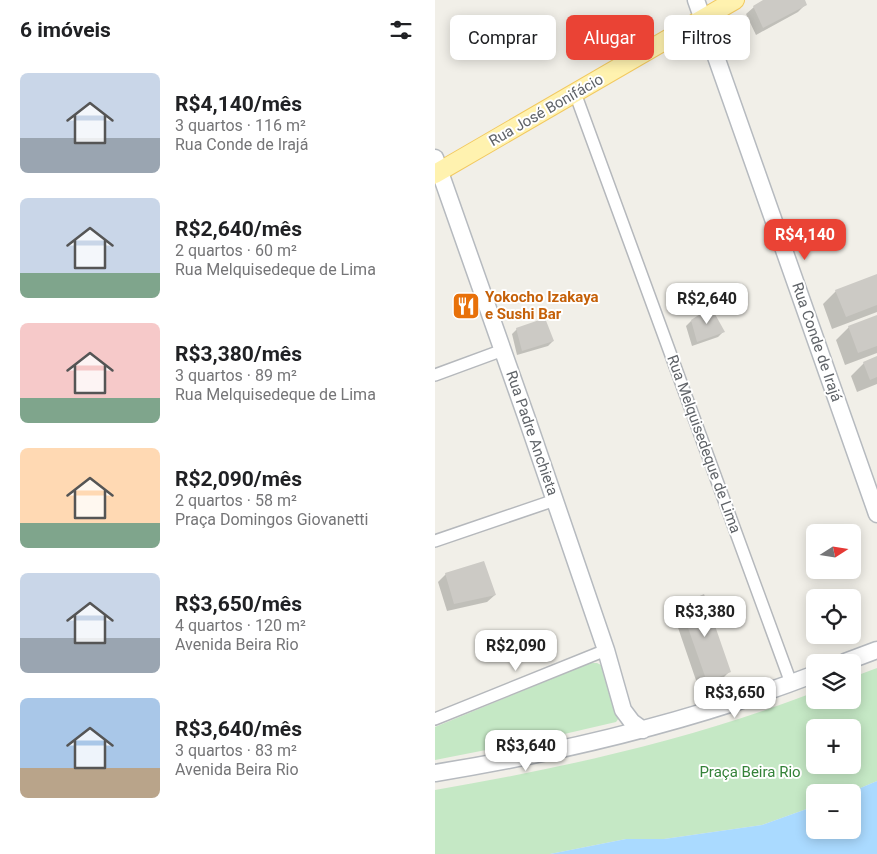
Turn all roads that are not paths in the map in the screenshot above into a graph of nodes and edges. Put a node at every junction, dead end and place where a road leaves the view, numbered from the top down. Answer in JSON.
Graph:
{"nodes":[{"id":1,"x":695,"y":0,"type":"edge"},
{"id":2,"x":735,"y":0,"type":"edge"},
{"id":3,"x":701,"y":15,"type":"edge"},
{"id":4,"x":710,"y":15,"type":"edge"},
{"id":5,"x":664,"y":42,"type":"edge"},
{"id":6,"x":717,"y":60,"type":"edge"},
{"id":7,"x":575,"y":93,"type":"junction"},
{"id":8,"x":437,"y":168,"type":"edge"},
{"id":9,"x":503,"y":350,"type":"junction"},
{"id":10,"x":435,"y":375,"type":"edge"},
{"id":11,"x":555,"y":500,"type":"junction"},
{"id":12,"x":877,"y":514,"type":"edge"},
{"id":13,"x":435,"y":542,"type":"edge"},
{"id":14,"x":606,"y":650,"type":"junction"},
{"id":15,"x":876,"y":650,"type":"edge"},
{"id":16,"x":861,"y":656,"type":"edge"},
{"id":17,"x":806,"y":678,"type":"edge"},
{"id":18,"x":791,"y":684,"type":"junction"},
{"id":19,"x":623,"y":710,"type":"junction"},
{"id":20,"x":435,"y":719,"type":"edge"},
{"id":21,"x":643,"y":730,"type":"junction"},
{"id":22,"x":611,"y":738,"type":"junction"},
{"id":23,"x":435,"y":773,"type":"edge"}],
"edges":[{"from":1,"to":3,"type":"main road","name":"Rua Conde de Irajá"},
{"from":2,"to":4,"type":"main road","name":"Rua José Bonifácio"},
{"from":5,"to":7,"type":"main road","name":"Rua José Bonifácio"},
{"from":6,"to":12,"type":"main road","name":"Rua Conde de Irajá"},
{"from":7,"to":8,"type":"main road","name":"Rua José Bonifácio"},
{"from":7,"to":18,"type":"street","name":"Rua Melquisedeque de Lima"},
{"from":8,"to":9,"type":"main road","name":"Rua Padre Anchieta"},
{"from":9,"to":10,"type":"street"},
{"from":9,"to":11,"type":"main road","name":"Rua Padre Anchieta"},
{"from":11,"to":13,"type":"street"},
{"from":11,"to":14,"type":"main road","name":"Rua Padre Anchieta"},
{"from":14,"to":19,"type":"main road","name":"Rua Padre Anchieta"},
{"from":14,"to":20,"type":"street"},
{"from":15,"to":16,"type":"main road"},
{"from":17,"to":18,"type":"main road"},
{"from":18,"to":21,"type":"main road"},
{"from":19,"to":21,"type":"main road","name":"Rua Padre Anchieta"},
{"from":19,"to":22,"type":"main road"},
{"from":21,"to":22,"type":"main road"},
{"from":22,"to":23,"type":"main road"}]}
